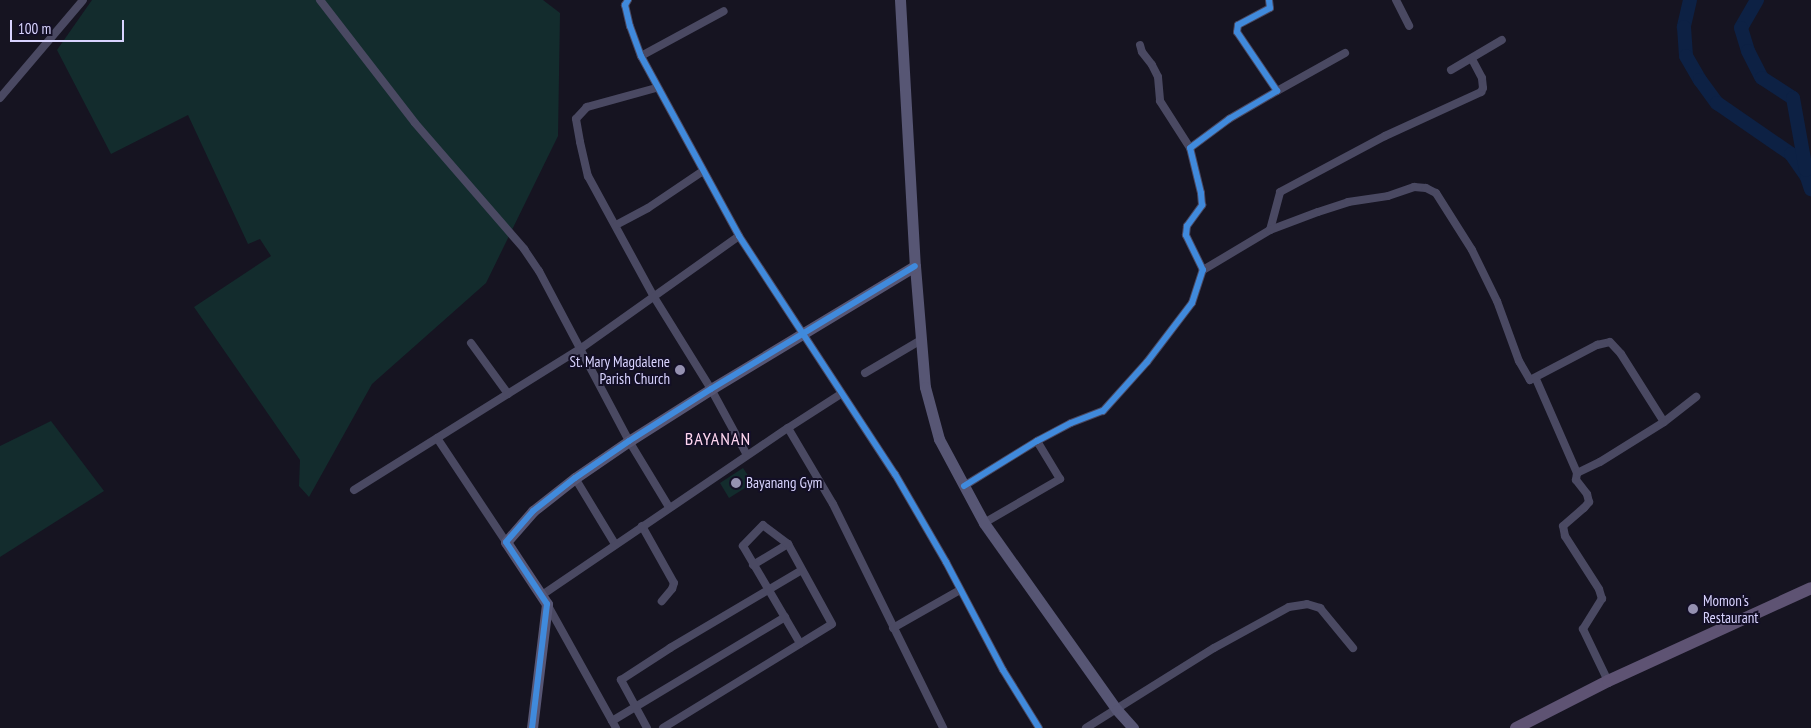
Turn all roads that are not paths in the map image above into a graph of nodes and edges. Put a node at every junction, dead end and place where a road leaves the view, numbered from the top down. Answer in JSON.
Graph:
{"nodes":[{"id":1,"x":83,"y":0,"type":"edge"},
{"id":2,"x":320,"y":0,"type":"edge"},
{"id":3,"x":628,"y":0,"type":"edge"},
{"id":4,"x":900,"y":0,"type":"edge"},
{"id":5,"x":1269,"y":0,"type":"edge"},
{"id":6,"x":1396,"y":0,"type":"edge"},
{"id":7,"x":724,"y":11,"type":"dead end"},
{"id":8,"x":1409,"y":26,"type":"dead end"},
{"id":9,"x":1502,"y":40,"type":"dead end"},
{"id":10,"x":1140,"y":44,"type":"dead end"},
{"id":11,"x":1345,"y":53,"type":"dead end"},
{"id":12,"x":641,"y":56,"type":"junction"},
{"id":13,"x":1472,"y":59,"type":"junction"},
{"id":14,"x":1451,"y":70,"type":"dead end"},
{"id":15,"x":656,"y":88,"type":"junction"},
{"id":16,"x":1277,"y":91,"type":"junction"},
{"id":17,"x":0,"y":98,"type":"edge"},
{"id":18,"x":1190,"y":148,"type":"junction"},
{"id":19,"x":703,"y":171,"type":"junction"},
{"id":20,"x":616,"y":225,"type":"junction"},
{"id":21,"x":1270,"y":230,"type":"junction"},
{"id":22,"x":739,"y":236,"type":"junction"},
{"id":23,"x":915,"y":266,"type":"junction"},
{"id":24,"x":1203,"y":270,"type":"junction"},
{"id":25,"x":654,"y":297,"type":"junction"},
{"id":26,"x":804,"y":334,"type":"junction"},
{"id":27,"x":921,"y":340,"type":"junction"},
{"id":28,"x":470,"y":343,"type":"dead end"},
{"id":29,"x":580,"y":350,"type":"junction"},
{"id":30,"x":865,"y":373,"type":"dead end"},
{"id":31,"x":1536,"y":379,"type":"junction"},
{"id":32,"x":711,"y":389,"type":"junction"},
{"id":33,"x":508,"y":394,"type":"junction"},
{"id":34,"x":842,"y":394,"type":"junction"},
{"id":35,"x":1696,"y":397,"type":"dead end"},
{"id":36,"x":1664,"y":422,"type":"junction"},
{"id":37,"x":788,"y":428,"type":"junction"},
{"id":38,"x":437,"y":438,"type":"junction"},
{"id":39,"x":629,"y":441,"type":"junction"},
{"id":40,"x":1037,"y":441,"type":"junction"},
{"id":41,"x":746,"y":455,"type":"junction"},
{"id":42,"x":1577,"y":473,"type":"junction"},
{"id":43,"x":575,"y":478,"type":"junction"},
{"id":44,"x":964,"y":486,"type":"junction"},
{"id":45,"x":354,"y":490,"type":"dead end"},
{"id":46,"x":669,"y":507,"type":"junction"},
{"id":47,"x":984,"y":523,"type":"junction"},
{"id":48,"x":642,"y":526,"type":"junction"},
{"id":49,"x":506,"y":542,"type":"junction"},
{"id":50,"x":615,"y":544,"type":"junction"},
{"id":51,"x":788,"y":544,"type":"junction"},
{"id":52,"x":753,"y":565,"type":"junction"},
{"id":53,"x":802,"y":570,"type":"junction"},
{"id":54,"x":1811,"y":588,"type":"edge"},
{"id":55,"x":768,"y":589,"type":"junction"},
{"id":56,"x":960,"y":590,"type":"junction"},
{"id":57,"x":544,"y":600,"type":"junction"},
{"id":58,"x":662,"y":600,"type":"dead end"},
{"id":59,"x":785,"y":617,"type":"junction"},
{"id":60,"x":893,"y":628,"type":"junction"},
{"id":61,"x":800,"y":643,"type":"junction"},
{"id":62,"x":1352,"y":648,"type":"dead end"},
{"id":63,"x":1608,"y":681,"type":"junction"},
{"id":64,"x":636,"y":708,"type":"junction"},
{"id":65,"x":1117,"y":710,"type":"junction"},
{"id":66,"x":614,"y":724,"type":"edge"},
{"id":67,"x":532,"y":728,"type":"edge"},
{"id":68,"x":647,"y":728,"type":"edge"},
{"id":69,"x":663,"y":728,"type":"edge"},
{"id":70,"x":943,"y":728,"type":"edge"},
{"id":71,"x":1039,"y":728,"type":"edge"},
{"id":72,"x":1086,"y":728,"type":"edge"},
{"id":73,"x":1133,"y":728,"type":"edge"},
{"id":74,"x":1516,"y":728,"type":"edge"}],
"edges":[{"from":1,"to":17,"type":"street"},
{"from":2,"to":29,"type":"street"},
{"from":3,"to":12,"type":"street"},
{"from":4,"to":23,"type":"street"},
{"from":5,"to":16,"type":"street"},
{"from":6,"to":8,"type":"street"},
{"from":7,"to":12,"type":"street"},
{"from":9,"to":13,"type":"street"},
{"from":10,"to":18,"type":"street"},
{"from":11,"to":16,"type":"street"},
{"from":12,"to":15,"type":"street"},
{"from":13,"to":14,"type":"street"},
{"from":13,"to":21,"type":"street"},
{"from":15,"to":19,"type":"street"},
{"from":15,"to":20,"type":"street"},
{"from":16,"to":18,"type":"street"},
{"from":18,"to":24,"type":"street"},
{"from":19,"to":20,"type":"street"},
{"from":19,"to":22,"type":"street"},
{"from":20,"to":25,"type":"street"},
{"from":21,"to":24,"type":"street"},
{"from":21,"to":31,"type":"street"},
{"from":22,"to":25,"type":"street"},
{"from":22,"to":26,"type":"street"},
{"from":23,"to":26,"type":"street"},
{"from":23,"to":27,"type":"street"},
{"from":24,"to":40,"type":"street"},
{"from":25,"to":29,"type":"street"},
{"from":25,"to":32,"type":"street"},
{"from":26,"to":32,"type":"street"},
{"from":26,"to":34,"type":"street"},
{"from":27,"to":30,"type":"street"},
{"from":27,"to":44,"type":"street"},
{"from":28,"to":33,"type":"street"},
{"from":29,"to":33,"type":"street"},
{"from":29,"to":39,"type":"street"},
{"from":31,"to":36,"type":"street"},
{"from":31,"to":42,"type":"street"},
{"from":32,"to":39,"type":"street"},
{"from":32,"to":41,"type":"street"},
{"from":33,"to":38,"type":"street"},
{"from":34,"to":37,"type":"street"},
{"from":34,"to":56,"type":"street"},
{"from":35,"to":36,"type":"street"},
{"from":36,"to":42,"type":"street"},
{"from":37,"to":41,"type":"street"},
{"from":37,"to":60,"type":"street"},
{"from":38,"to":45,"type":"street"},
{"from":38,"to":49,"type":"street"},
{"from":39,"to":43,"type":"street"},
{"from":39,"to":46,"type":"street"},
{"from":40,"to":44,"type":"street"},
{"from":40,"to":47,"type":"street"},
{"from":41,"to":46,"type":"street"},
{"from":42,"to":63,"type":"street"},
{"from":43,"to":49,"type":"street"},
{"from":43,"to":50,"type":"street"},
{"from":44,"to":47,"type":"street"},
{"from":46,"to":48,"type":"street"},
{"from":47,"to":65,"type":"street"},
{"from":48,"to":50,"type":"street"},
{"from":48,"to":58,"type":"street"},
{"from":49,"to":57,"type":"street"},
{"from":50,"to":57,"type":"street"},
{"from":51,"to":52,"type":"street"},
{"from":51,"to":52,"type":"street"},
{"from":51,"to":53,"type":"street"},
{"from":52,"to":55,"type":"street"},
{"from":53,"to":55,"type":"street"},
{"from":53,"to":61,"type":"street"},
{"from":54,"to":63,"type":"main road"},
{"from":55,"to":59,"type":"street"},
{"from":55,"to":64,"type":"street"},
{"from":56,"to":60,"type":"street"},
{"from":56,"to":71,"type":"street"},
{"from":57,"to":66,"type":"street"},
{"from":57,"to":67,"type":"street"},
{"from":59,"to":61,"type":"street"},
{"from":59,"to":64,"type":"street"},
{"from":60,"to":70,"type":"street"},
{"from":61,"to":69,"type":"street"},
{"from":62,"to":65,"type":"street"},
{"from":63,"to":74,"type":"main road"},
{"from":64,"to":66,"type":"street"},
{"from":64,"to":68,"type":"street"},
{"from":65,"to":72,"type":"street"},
{"from":65,"to":73,"type":"street"}]}
